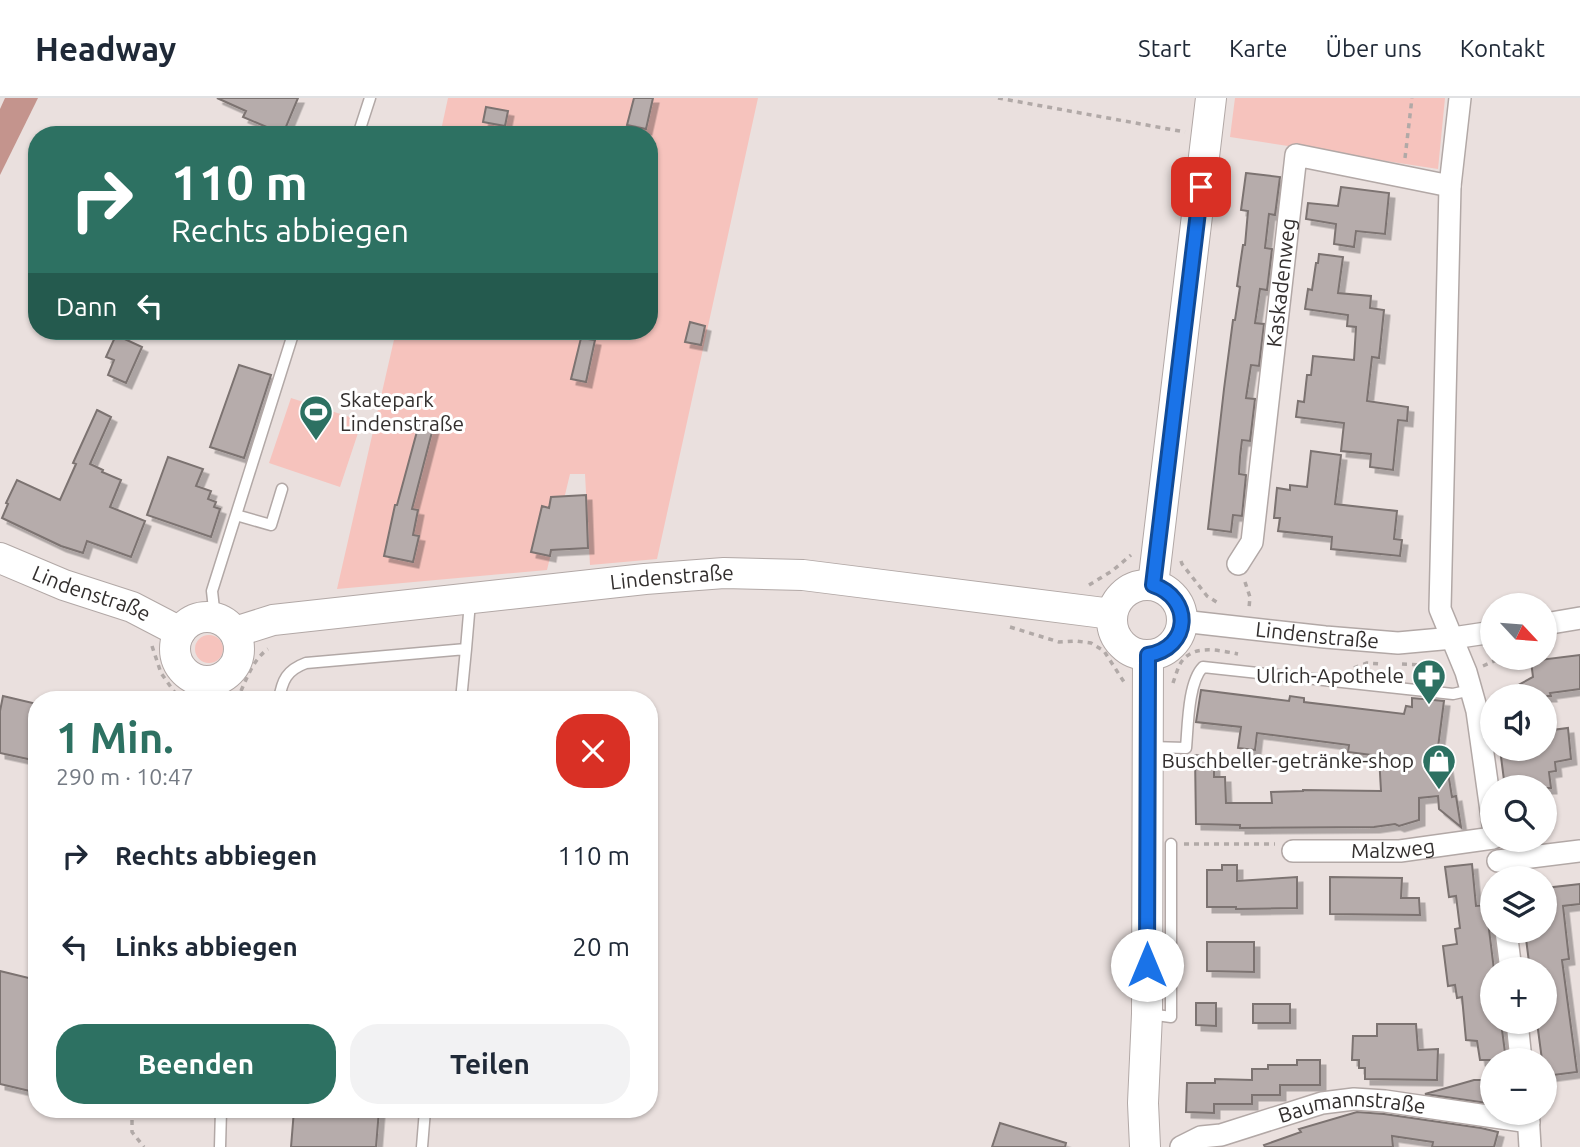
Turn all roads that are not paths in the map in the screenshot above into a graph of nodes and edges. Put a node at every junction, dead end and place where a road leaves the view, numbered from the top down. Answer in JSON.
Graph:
{"nodes":[{"id":1,"x":370,"y":98,"type":"edge"},
{"id":2,"x":1212,"y":98,"type":"edge"},
{"id":3,"x":1460,"y":98,"type":"edge"},
{"id":4,"x":361,"y":126,"type":"edge"},
{"id":5,"x":1450,"y":186,"type":"junction"},
{"id":6,"x":291,"y":340,"type":"edge"},
{"id":7,"x":282,"y":489,"type":"dead end"},
{"id":8,"x":236,"y":515,"type":"junction"},
{"id":9,"x":0,"y":558,"type":"edge"},
{"id":10,"x":1238,"y":564,"type":"road end"},
{"id":11,"x":1153,"y":585,"type":"junction"},
{"id":12,"x":470,"y":599,"type":"junction"},
{"id":13,"x":1112,"y":614,"type":"junction"},
{"id":14,"x":1580,"y":618,"type":"edge"},
{"id":15,"x":1182,"y":621,"type":"junction"},
{"id":16,"x":1558,"y":622,"type":"edge"},
{"id":17,"x":225,"y":625,"type":"junction"},
{"id":18,"x":171,"y":627,"type":"junction"},
{"id":19,"x":1480,"y":634,"type":"edge"},
{"id":20,"x":1453,"y":638,"type":"junction"},
{"id":21,"x":466,"y":649,"type":"junction"},
{"id":22,"x":1148,"y":655,"type":"junction"},
{"id":23,"x":1469,"y":681,"type":"junction"},
{"id":24,"x":209,"y":691,"type":"edge"},
{"id":25,"x":281,"y":691,"type":"edge"},
{"id":26,"x":462,"y":691,"type":"edge"},
{"id":27,"x":1147,"y":747,"type":"junction"},
{"id":28,"x":1486,"y":775,"type":"edge"},
{"id":29,"x":1171,"y":844,"type":"road end"},
{"id":30,"x":1293,"y":851,"type":"road end"},
{"id":31,"x":1580,"y":851,"type":"edge"},
{"id":32,"x":1496,"y":854,"type":"edge"},
{"id":33,"x":1147,"y":1014,"type":"junction"},
{"id":34,"x":1480,"y":1112,"type":"edge"},
{"id":35,"x":220,"y":1118,"type":"edge"},
{"id":36,"x":424,"y":1118,"type":"edge"},
{"id":37,"x":1528,"y":1125,"type":"edge"},
{"id":38,"x":220,"y":1147,"type":"edge"},
{"id":39,"x":422,"y":1147,"type":"edge"},
{"id":40,"x":1145,"y":1147,"type":"edge"},
{"id":41,"x":1181,"y":1147,"type":"edge"},
{"id":42,"x":1530,"y":1147,"type":"edge"}],
"edges":[{"from":1,"to":4,"type":"lane"},
{"from":2,"to":11,"type":"street"},
{"from":3,"to":5,"type":"street"},
{"from":5,"to":10,"type":"street","name":"Kaskadenweg"},
{"from":5,"to":20,"type":"street"},
{"from":6,"to":8,"type":"lane"},
{"from":7,"to":8,"type":"lane"},
{"from":8,"to":17,"type":"lane"},
{"from":9,"to":18,"type":"street","name":"Lindenstraße"},
{"from":11,"to":13,"type":"street"},
{"from":11,"to":15,"type":"street"},
{"from":12,"to":13,"type":"street","name":"Lindenstraße"},
{"from":12,"to":17,"type":"street","name":"Lindenstraße"},
{"from":12,"to":21,"type":"lane"},
{"from":13,"to":22,"type":"street"},
{"from":14,"to":16,"type":"street"},
{"from":15,"to":20,"type":"street","name":"Lindenstraße"},
{"from":15,"to":22,"type":"street"},
{"from":17,"to":18,"type":"street","name":"Lindenstraße"},
{"from":17,"to":24,"type":"street"},
{"from":18,"to":24,"type":"street"},
{"from":19,"to":20,"type":"street","name":"Lindenstraße"},
{"from":20,"to":23,"type":"street"},
{"from":21,"to":25,"type":"lane"},
{"from":21,"to":26,"type":"lane"},
{"from":22,"to":27,"type":"street"},
{"from":23,"to":27,"type":"lane"},
{"from":23,"to":28,"type":"street"},
{"from":27,"to":33,"type":"street"},
{"from":29,"to":33,"type":"lane"},
{"from":30,"to":32,"type":"street","name":"Malzweg"},
{"from":31,"to":32,"type":"street","name":"Malzweg"},
{"from":33,"to":40,"type":"street"},
{"from":34,"to":41,"type":"street","name":"Baumannstraße"},
{"from":35,"to":38,"type":"lane"},
{"from":36,"to":39,"type":"lane"},
{"from":37,"to":42,"type":"street"}]}
